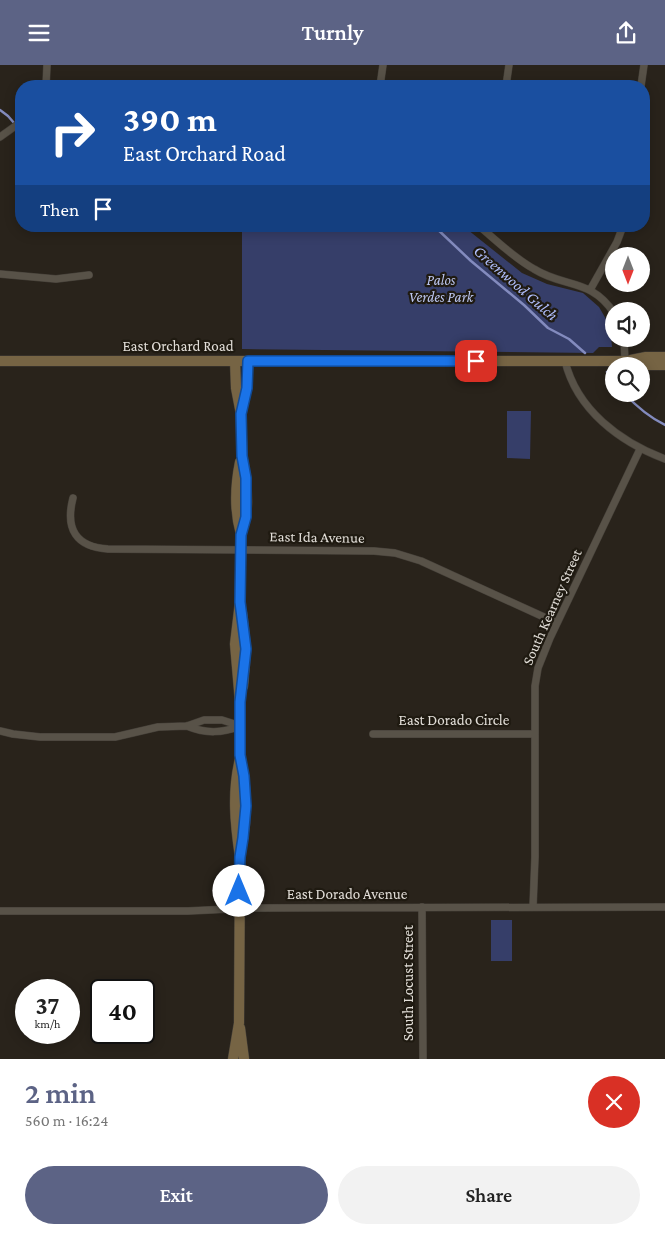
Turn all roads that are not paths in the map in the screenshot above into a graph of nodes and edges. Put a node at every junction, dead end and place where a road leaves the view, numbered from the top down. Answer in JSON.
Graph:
{"nodes":[{"id":1,"x":47,"y":65,"type":"edge"},
{"id":2,"x":383,"y":65,"type":"edge"},
{"id":3,"x":509,"y":65,"type":"edge"},
{"id":4,"x":644,"y":65,"type":"edge"},
{"id":5,"x":46,"y":80,"type":"edge"},
{"id":6,"x":381,"y":80,"type":"edge"},
{"id":7,"x":507,"y":80,"type":"edge"},
{"id":8,"x":642,"y":80,"type":"edge"},
{"id":9,"x":15,"y":126,"type":"edge"},
{"id":10,"x":0,"y":137,"type":"edge"},
{"id":11,"x":486,"y":232,"type":"edge"},
{"id":12,"x":621,"y":232,"type":"edge"},
{"id":13,"x":0,"y":274,"type":"edge"},
{"id":14,"x":89,"y":275,"type":"dead end"},
{"id":15,"x":590,"y":289,"type":"junction"},
{"id":16,"x":606,"y":302,"type":"edge"},
{"id":17,"x":665,"y":357,"type":"edge"},
{"id":18,"x":650,"y":358,"type":"edge"},
{"id":19,"x":0,"y":361,"type":"edge"},
{"id":20,"x":235,"y":361,"type":"junction"},
{"id":21,"x":248,"y":361,"type":"junction"},
{"id":22,"x":564,"y":361,"type":"junction"},
{"id":23,"x":605,"y":361,"type":"edge"},
{"id":24,"x":650,"y":365,"type":"edge"},
{"id":25,"x":665,"y":365,"type":"edge"},
{"id":26,"x":241,"y":414,"type":"junction"},
{"id":27,"x":640,"y":449,"type":"junction"},
{"id":28,"x":665,"y":459,"type":"edge"},
{"id":29,"x":73,"y":499,"type":"dead end"},
{"id":30,"x":241,"y":550,"type":"junction"},
{"id":31,"x":557,"y":623,"type":"junction"},
{"id":32,"x":187,"y":726,"type":"junction"},
{"id":33,"x":241,"y":726,"type":"junction"},
{"id":34,"x":0,"y":731,"type":"edge"},
{"id":35,"x":373,"y":734,"type":"dead end"},
{"id":36,"x":535,"y":734,"type":"junction"},
{"id":37,"x":422,"y":907,"type":"junction"},
{"id":38,"x":533,"y":907,"type":"junction"},
{"id":39,"x":665,"y":907,"type":"edge"},
{"id":40,"x":239,"y":909,"type":"junction"},
{"id":41,"x":0,"y":911,"type":"edge"},
{"id":42,"x":239,"y":1023,"type":"junction"},
{"id":43,"x":233,"y":1059,"type":"edge"},
{"id":44,"x":244,"y":1059,"type":"edge"},
{"id":45,"x":423,"y":1059,"type":"edge"}],
"edges":[{"from":1,"to":5,"type":"street"},
{"from":2,"to":6,"type":"street"},
{"from":3,"to":7,"type":"street"},
{"from":4,"to":8,"type":"street"},
{"from":9,"to":10,"type":"street"},
{"from":11,"to":15,"type":"street"},
{"from":12,"to":15,"type":"street"},
{"from":13,"to":14,"type":"street"},
{"from":15,"to":16,"type":"street"},
{"from":17,"to":18,"type":"street","name":"East Orchard Road"},
{"from":19,"to":20,"type":"street","name":"East Orchard Road"},
{"from":20,"to":21,"type":"street","name":"East Orchard Road"},
{"from":20,"to":26,"type":"street"},
{"from":21,"to":22,"type":"street","name":"East Orchard Road"},
{"from":21,"to":26,"type":"street"},
{"from":22,"to":23,"type":"street","name":"East Orchard Road"},
{"from":22,"to":27,"type":"street"},
{"from":24,"to":25,"type":"street","name":"East Orchard Road"},
{"from":26,"to":30,"type":"street"},
{"from":27,"to":28,"type":"street"},
{"from":27,"to":31,"type":"street","name":"South Kearney Street"},
{"from":29,"to":30,"type":"street","name":"East Ida Avenue"},
{"from":30,"to":31,"type":"street","name":"East Ida Avenue"},
{"from":30,"to":33,"type":"street"},
{"from":31,"to":36,"type":"street","name":"South Kearney Street"},
{"from":32,"to":33,"type":"street"},
{"from":32,"to":33,"type":"street"},
{"from":32,"to":34,"type":"street"},
{"from":33,"to":40,"type":"street"},
{"from":35,"to":36,"type":"street","name":"East Dorado Circle"},
{"from":36,"to":38,"type":"street","name":"South Kearney Street"},
{"from":37,"to":38,"type":"street","name":"East Dorado Avenue"},
{"from":37,"to":40,"type":"street","name":"East Dorado Avenue"},
{"from":37,"to":45,"type":"street","name":"South Locust Street"},
{"from":38,"to":39,"type":"street","name":"East Dorado Avenue"},
{"from":40,"to":41,"type":"street","name":"East Dorado Avenue"},
{"from":40,"to":42,"type":"street"},
{"from":42,"to":43,"type":"street"},
{"from":42,"to":44,"type":"street"}]}
